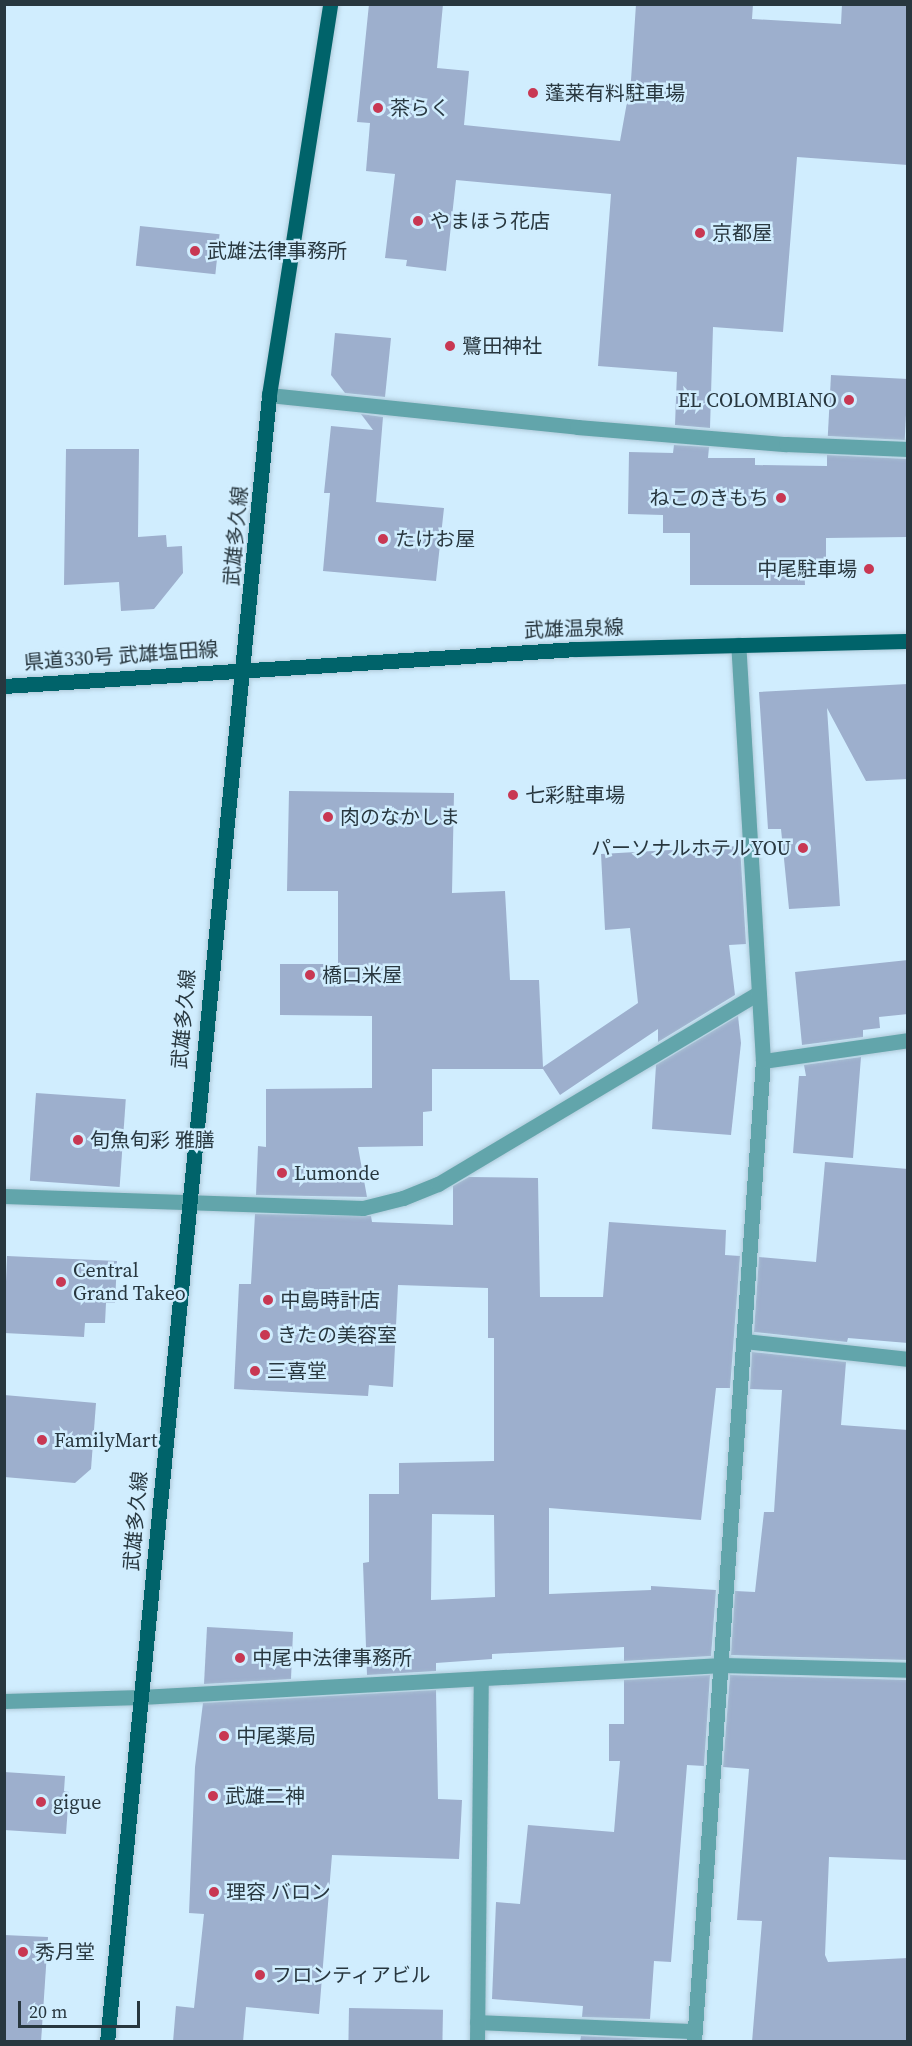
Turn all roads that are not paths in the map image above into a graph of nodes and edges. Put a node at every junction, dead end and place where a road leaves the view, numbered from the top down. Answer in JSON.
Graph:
{"nodes":[{"id":1,"x":330,"y":4,"type":"edge"},
{"id":2,"x":269,"y":395,"type":"junction"},
{"id":3,"x":908,"y":449,"type":"edge"},
{"id":4,"x":908,"y":641,"type":"edge"},
{"id":5,"x":738,"y":645,"type":"junction"},
{"id":6,"x":242,"y":668,"type":"junction"},
{"id":7,"x":4,"y":686,"type":"edge"},
{"id":8,"x":758,"y":993,"type":"junction"},
{"id":9,"x":908,"y":1040,"type":"edge"},
{"id":10,"x":763,"y":1061,"type":"junction"},
{"id":11,"x":4,"y":1196,"type":"edge"},
{"id":12,"x":188,"y":1200,"type":"junction"},
{"id":13,"x":745,"y":1341,"type":"junction"},
{"id":14,"x":908,"y":1359,"type":"edge"},
{"id":15,"x":722,"y":1665,"type":"junction"},
{"id":16,"x":908,"y":1670,"type":"edge"},
{"id":17,"x":481,"y":1680,"type":"junction"},
{"id":18,"x":141,"y":1697,"type":"junction"},
{"id":19,"x":4,"y":1701,"type":"edge"},
{"id":20,"x":477,"y":2022,"type":"junction"},
{"id":21,"x":694,"y":2036,"type":"edge"},
{"id":22,"x":107,"y":2042,"type":"edge"},
{"id":23,"x":477,"y":2042,"type":"edge"}],
"edges":[{"from":1,"to":2,"type":"main road","name":"武雄多久線"},
{"from":2,"to":3,"type":"street"},
{"from":2,"to":6,"type":"main road","name":"武雄多久線"},
{"from":4,"to":5,"type":"main road","name":"武雄温泉線"},
{"from":5,"to":6,"type":"main road","name":"武雄温泉線"},
{"from":5,"to":8,"type":"street"},
{"from":6,"to":7,"type":"main road","name":"県道330号 武雄塩田線"},
{"from":6,"to":12,"type":"main road","name":"武雄多久線"},
{"from":8,"to":10,"type":"street"},
{"from":8,"to":12,"type":"street"},
{"from":9,"to":10,"type":"street"},
{"from":10,"to":13,"type":"street"},
{"from":11,"to":12,"type":"street"},
{"from":12,"to":18,"type":"main road","name":"武雄多久線"},
{"from":13,"to":14,"type":"street"},
{"from":13,"to":15,"type":"street"},
{"from":15,"to":16,"type":"street"},
{"from":15,"to":17,"type":"street"},
{"from":15,"to":21,"type":"street"},
{"from":17,"to":18,"type":"street"},
{"from":17,"to":20,"type":"street"},
{"from":18,"to":19,"type":"street"},
{"from":18,"to":22,"type":"main road","name":"武雄多久線"},
{"from":20,"to":21,"type":"street"},
{"from":20,"to":23,"type":"street"}]}
